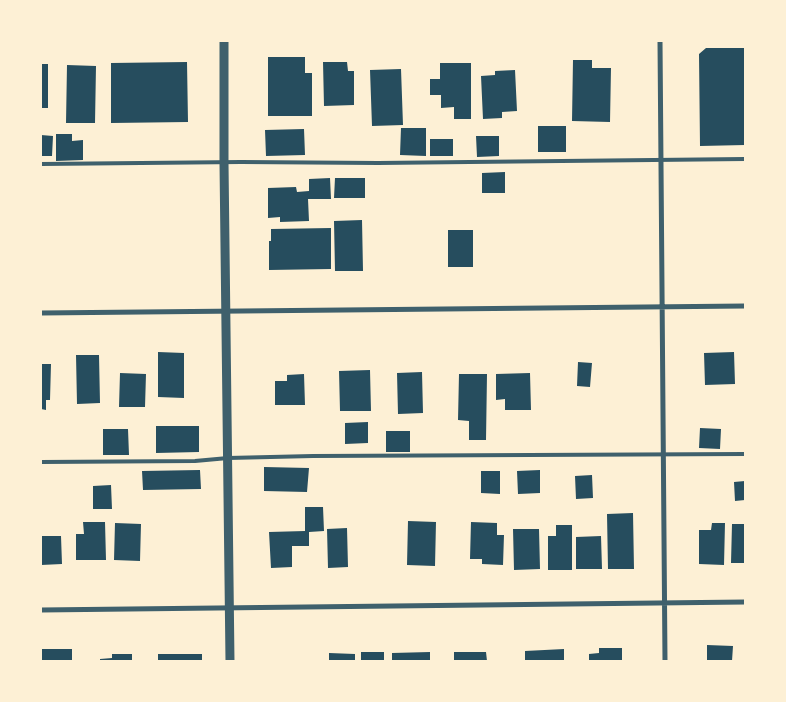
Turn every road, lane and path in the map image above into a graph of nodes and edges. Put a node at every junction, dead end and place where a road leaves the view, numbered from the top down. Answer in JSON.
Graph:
{"nodes":[{"id":1,"x":224,"y":41,"type":"edge"},
{"id":2,"x":660,"y":41,"type":"edge"},
{"id":3,"x":745,"y":159,"type":"edge"},
{"id":4,"x":660,"y":161,"type":"junction"},
{"id":5,"x":224,"y":163,"type":"junction"},
{"id":6,"x":41,"y":164,"type":"edge"},
{"id":7,"x":745,"y":306,"type":"edge"},
{"id":8,"x":662,"y":308,"type":"junction"},
{"id":9,"x":226,"y":312,"type":"junction"},
{"id":10,"x":41,"y":313,"type":"edge"},
{"id":11,"x":745,"y":454,"type":"edge"},
{"id":12,"x":664,"y":455,"type":"junction"},
{"id":13,"x":228,"y":458,"type":"junction"},
{"id":14,"x":41,"y":462,"type":"edge"},
{"id":15,"x":745,"y":602,"type":"edge"},
{"id":16,"x":664,"y":603,"type":"junction"},
{"id":17,"x":230,"y":608,"type":"junction"},
{"id":18,"x":41,"y":610,"type":"edge"},
{"id":19,"x":230,"y":661,"type":"edge"},
{"id":20,"x":664,"y":661,"type":"edge"}],
"edges":[{"from":1,"to":5,"type":"street"},
{"from":2,"to":4,"type":"street"},
{"from":3,"to":4,"type":"lane"},
{"from":4,"to":5,"type":"lane"},
{"from":4,"to":8,"type":"street"},
{"from":5,"to":6,"type":"lane"},
{"from":5,"to":9,"type":"street"},
{"from":7,"to":8,"type":"street"},
{"from":8,"to":9,"type":"street"},
{"from":8,"to":12,"type":"street"},
{"from":9,"to":10,"type":"street"},
{"from":9,"to":13,"type":"street"},
{"from":11,"to":12,"type":"lane"},
{"from":12,"to":13,"type":"lane"},
{"from":12,"to":16,"type":"street"},
{"from":13,"to":14,"type":"lane"},
{"from":13,"to":17,"type":"street"},
{"from":15,"to":16,"type":"street"},
{"from":16,"to":17,"type":"street"},
{"from":16,"to":20,"type":"street"},
{"from":17,"to":18,"type":"street"},
{"from":17,"to":19,"type":"street"}]}
